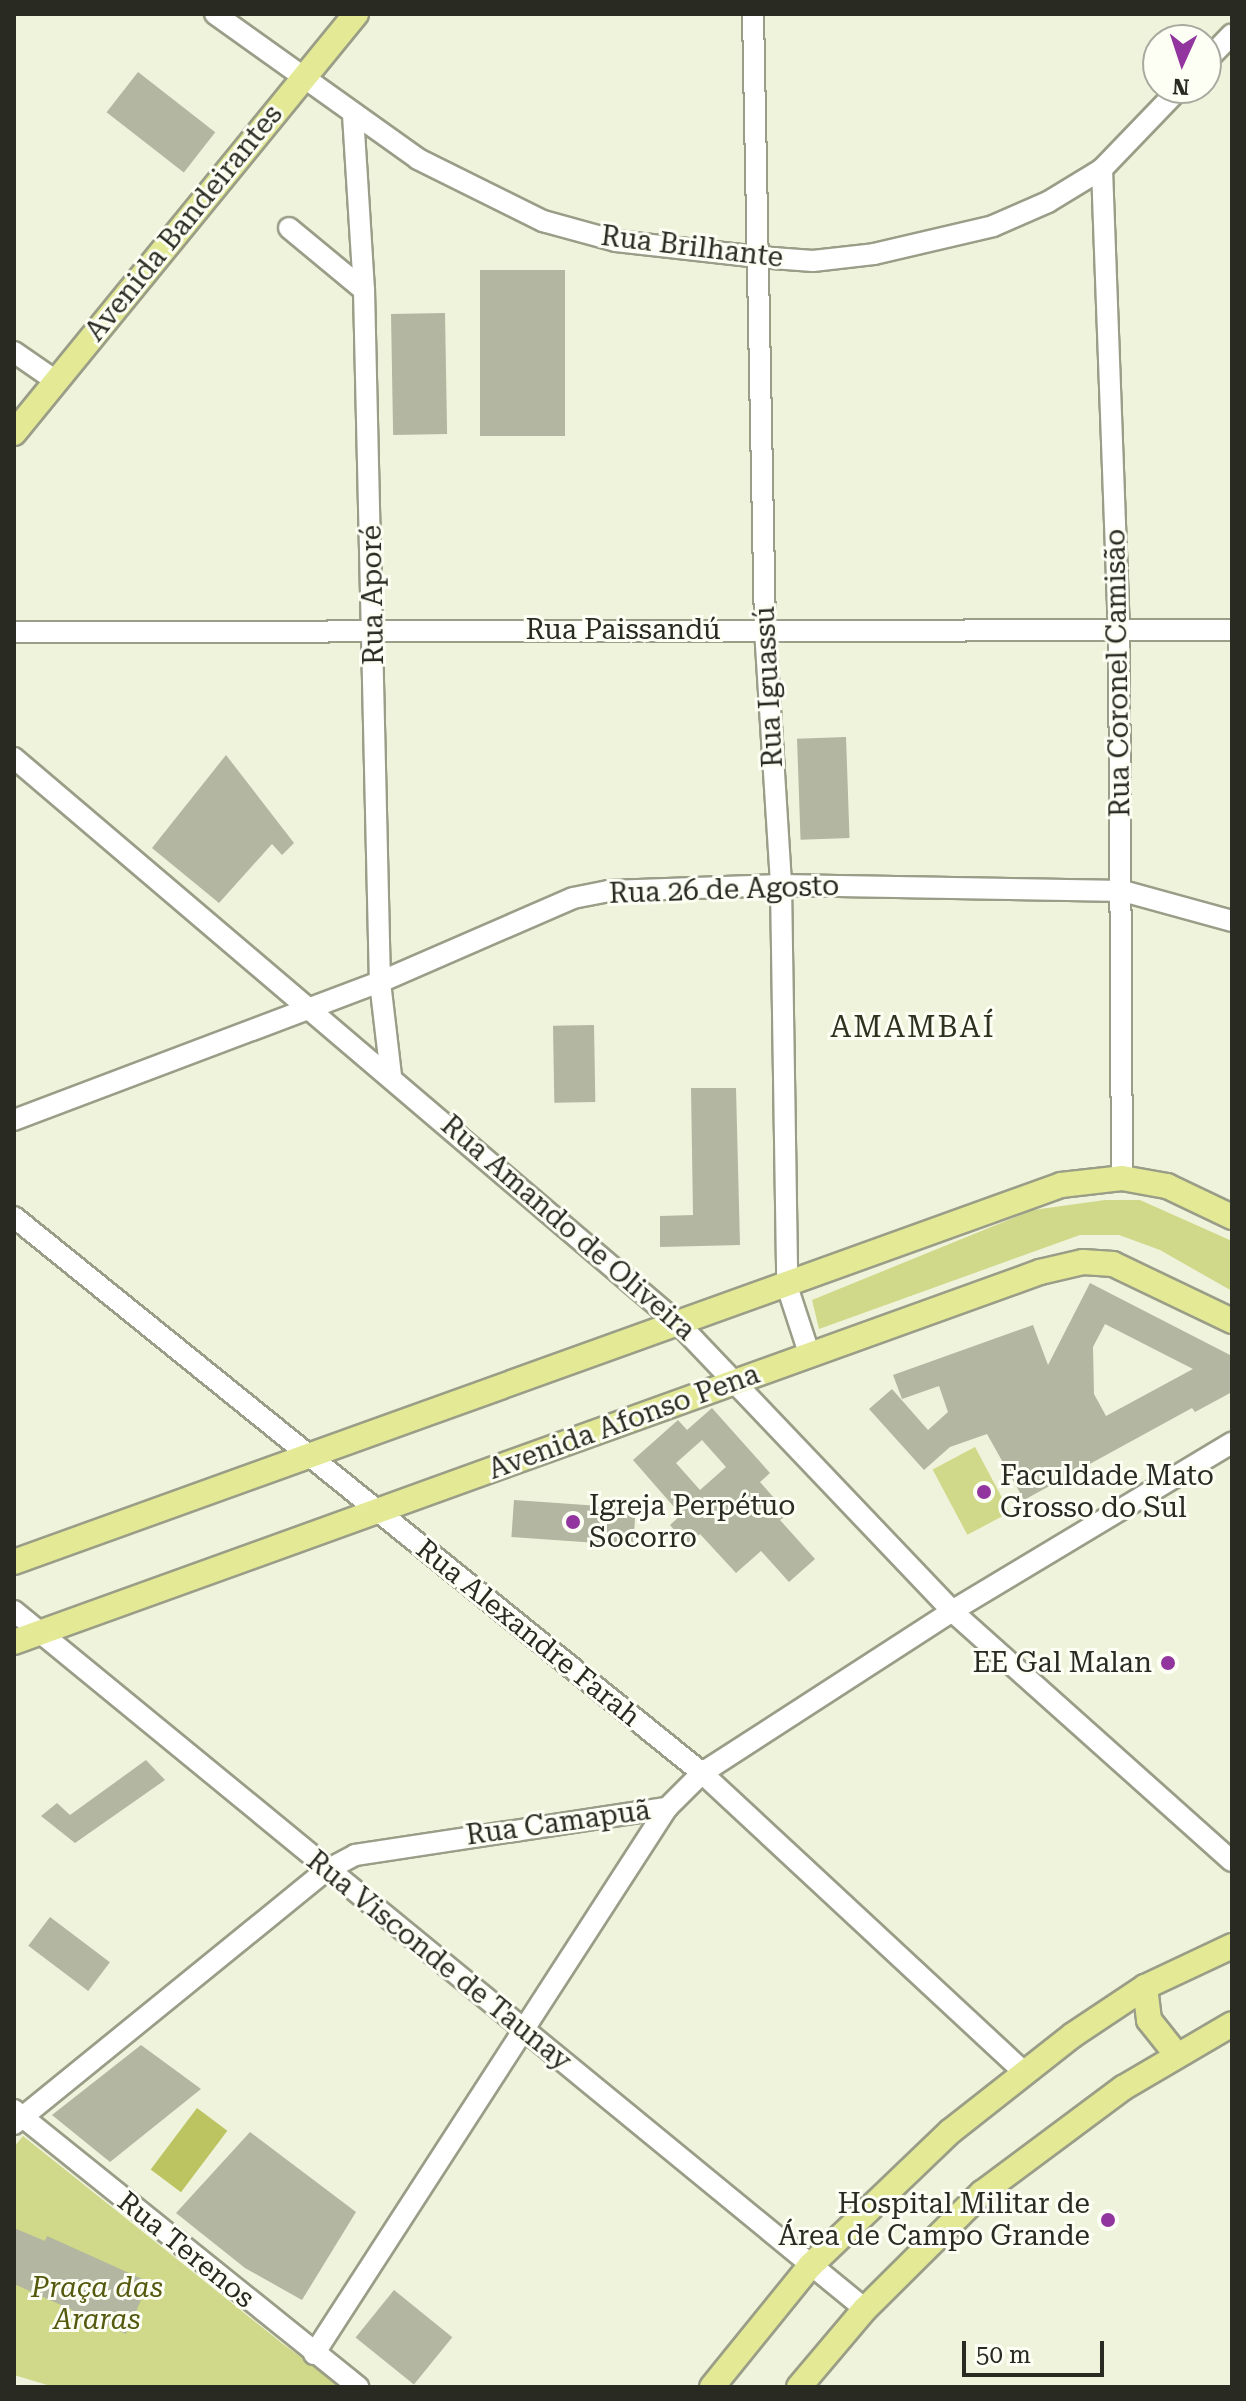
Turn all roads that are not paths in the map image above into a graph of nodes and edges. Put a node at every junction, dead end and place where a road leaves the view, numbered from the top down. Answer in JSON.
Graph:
{"nodes":[{"id":1,"x":215,"y":14,"type":"edge"},
{"id":2,"x":356,"y":14,"type":"edge"},
{"id":3,"x":753,"y":14,"type":"edge"},
{"id":4,"x":303,"y":77,"type":"junction"},
{"id":5,"x":1165,"y":104,"type":"edge"},
{"id":6,"x":353,"y":115,"type":"junction"},
{"id":7,"x":1102,"y":169,"type":"junction"},
{"id":8,"x":289,"y":228,"type":"dead end"},
{"id":9,"x":759,"y":257,"type":"junction"},
{"id":10,"x":364,"y":290,"type":"junction"},
{"id":11,"x":14,"y":352,"type":"edge"},
{"id":12,"x":56,"y":381,"type":"junction"},
{"id":13,"x":14,"y":433,"type":"edge"},
{"id":14,"x":765,"y":629,"type":"junction"},
{"id":15,"x":374,"y":630,"type":"junction"},
{"id":16,"x":1232,"y":630,"type":"edge"},
{"id":17,"x":1119,"y":631,"type":"junction"},
{"id":18,"x":14,"y":632,"type":"edge"},
{"id":19,"x":14,"y":758,"type":"edge"},
{"id":20,"x":781,"y":885,"type":"junction"},
{"id":21,"x":1123,"y":891,"type":"junction"},
{"id":22,"x":1232,"y":921,"type":"edge"},
{"id":23,"x":380,"y":982,"type":"junction"},
{"id":24,"x":311,"y":1008,"type":"junction"},
{"id":25,"x":391,"y":1075,"type":"junction"},
{"id":26,"x":14,"y":1120,"type":"edge"},
{"id":27,"x":1122,"y":1178,"type":"junction"},
{"id":28,"x":14,"y":1217,"type":"edge"},
{"id":29,"x":1232,"y":1217,"type":"edge"},
{"id":30,"x":1142,"y":1275,"type":"junction"},
{"id":31,"x":787,"y":1286,"type":"junction"},
{"id":32,"x":1232,"y":1308,"type":"edge"},
{"id":33,"x":1232,"y":1321,"type":"edge"},
{"id":34,"x":679,"y":1324,"type":"junction"},
{"id":35,"x":810,"y":1356,"type":"junction"},
{"id":36,"x":735,"y":1381,"type":"junction"},
{"id":37,"x":1232,"y":1443,"type":"edge"},
{"id":38,"x":311,"y":1457,"type":"junction"},
{"id":39,"x":377,"y":1511,"type":"junction"},
{"id":40,"x":14,"y":1562,"type":"edge"},
{"id":41,"x":14,"y":1611,"type":"edge"},
{"id":42,"x":952,"y":1611,"type":"junction"},
{"id":43,"x":40,"y":1632,"type":"junction"},
{"id":44,"x":14,"y":1642,"type":"edge"},
{"id":45,"x":702,"y":1773,"type":"junction"},
{"id":46,"x":667,"y":1808,"type":"junction"},
{"id":47,"x":1232,"y":1861,"type":"edge"},
{"id":48,"x":327,"y":1870,"type":"junction"},
{"id":49,"x":1232,"y":1946,"type":"edge"},
{"id":50,"x":1145,"y":1987,"type":"junction"},
{"id":51,"x":1232,"y":2024,"type":"edge"},
{"id":52,"x":524,"y":2029,"type":"junction"},
{"id":53,"x":1176,"y":2054,"type":"junction"},
{"id":54,"x":1023,"y":2071,"type":"junction"},
{"id":55,"x":16,"y":2116,"type":"edge"},
{"id":56,"x":810,"y":2266,"type":"junction"},
{"id":57,"x":865,"y":2309,"type":"junction"},
{"id":58,"x":314,"y":2354,"type":"junction"},
{"id":59,"x":359,"y":2387,"type":"edge"},
{"id":60,"x":712,"y":2387,"type":"edge"},
{"id":61,"x":799,"y":2387,"type":"edge"}],
"edges":[{"from":1,"to":4,"type":"street","name":"Rua Brilhante"},
{"from":2,"to":4,"type":"main road","name":"Avenida Bandeirantes"},
{"from":3,"to":9,"type":"street","name":"Rua Iguassú"},
{"from":4,"to":6,"type":"street","name":"Rua Brilhante"},
{"from":4,"to":12,"type":"main road","name":"Avenida Bandeirantes"},
{"from":5,"to":7,"type":"street","name":"Rua Brilhante"},
{"from":6,"to":9,"type":"street","name":"Rua Brilhante"},
{"from":6,"to":10,"type":"street","name":"Rua Aporé"},
{"from":7,"to":9,"type":"street","name":"Rua Brilhante"},
{"from":7,"to":17,"type":"street","name":"Rua Coronel Camisão"},
{"from":8,"to":10,"type":"street"},
{"from":9,"to":14,"type":"street","name":"Rua Iguassú"},
{"from":10,"to":15,"type":"street","name":"Rua Aporé"},
{"from":11,"to":12,"type":"street"},
{"from":12,"to":13,"type":"main road","name":"Avenida Bandeirantes"},
{"from":14,"to":15,"type":"street","name":"Rua Paissandú"},
{"from":14,"to":17,"type":"street","name":"Rua Paissandú"},
{"from":14,"to":20,"type":"street","name":"Rua Iguassú"},
{"from":15,"to":18,"type":"street","name":"Rua Paissandú"},
{"from":15,"to":23,"type":"street","name":"Rua Aporé"},
{"from":16,"to":17,"type":"street","name":"Rua Paissandú"},
{"from":17,"to":21,"type":"street","name":"Rua Coronel Camisão"},
{"from":19,"to":24,"type":"street","name":"Rua Amando de Oliveira"},
{"from":20,"to":21,"type":"street","name":"Rua 26 de Agosto"},
{"from":20,"to":23,"type":"street","name":"Rua 26 de Agosto"},
{"from":20,"to":31,"type":"street","name":"Rua Iguassú"},
{"from":21,"to":22,"type":"street","name":"Rua 26 de Agosto"},
{"from":21,"to":27,"type":"street","name":"Rua Coronel Camisão"},
{"from":23,"to":24,"type":"street","name":"Rua 26 de Agosto"},
{"from":23,"to":25,"type":"street","name":"Rua Aporé"},
{"from":24,"to":25,"type":"street","name":"Rua Amando de Oliveira"},
{"from":24,"to":26,"type":"street","name":"Rua 26 de Agosto"},
{"from":25,"to":34,"type":"street","name":"Rua Amando de Oliveira"},
{"from":27,"to":29,"type":"main road"},
{"from":27,"to":31,"type":"main road"},
{"from":28,"to":38,"type":"street","name":"Rua Alexandre Farah"},
{"from":30,"to":32,"type":"main road"},
{"from":30,"to":33,"type":"main road","name":"Avenida Afonso Pena"},
{"from":30,"to":35,"type":"main road","name":"Avenida Afonso Pena"},
{"from":31,"to":34,"type":"main road"},
{"from":31,"to":35,"type":"street","name":"Rua Iguassú"},
{"from":34,"to":36,"type":"street","name":"Rua Amando de Oliveira"},
{"from":34,"to":38,"type":"main road"},
{"from":35,"to":36,"type":"main road","name":"Avenida Afonso Pena"},
{"from":36,"to":39,"type":"main road","name":"Avenida Afonso Pena"},
{"from":36,"to":42,"type":"street","name":"Rua Amando de Oliveira"},
{"from":37,"to":42,"type":"street","name":"Rua Camapuã"},
{"from":38,"to":39,"type":"street","name":"Rua Alexandre Farah"},
{"from":38,"to":40,"type":"main road"},
{"from":39,"to":43,"type":"main road","name":"Avenida Afonso Pena"},
{"from":39,"to":45,"type":"street","name":"Rua Alexandre Farah"},
{"from":41,"to":43,"type":"street","name":"Rua Visconde de Taunay"},
{"from":42,"to":45,"type":"street","name":"Rua Camapuã"},
{"from":42,"to":47,"type":"street","name":"Rua Amando de Oliveira"},
{"from":43,"to":44,"type":"main road","name":"Avenida Afonso Pena"},
{"from":43,"to":48,"type":"street","name":"Rua Visconde de Taunay"},
{"from":45,"to":46,"type":"street","name":"Rua Camapuã"},
{"from":45,"to":54,"type":"street","name":"Rua Alexandre Farah"},
{"from":46,"to":48,"type":"street","name":"Rua Camapuã"},
{"from":46,"to":52,"type":"street"},
{"from":48,"to":52,"type":"street","name":"Rua Visconde de Taunay"},
{"from":48,"to":55,"type":"street","name":"Rua Camapuã"},
{"from":49,"to":50,"type":"main road"},
{"from":50,"to":53,"type":"main road"},
{"from":50,"to":54,"type":"main road"},
{"from":51,"to":53,"type":"main road"},
{"from":52,"to":56,"type":"street","name":"Rua Visconde de Taunay"},
{"from":52,"to":58,"type":"street"},
{"from":53,"to":57,"type":"main road"},
{"from":54,"to":56,"type":"main road"},
{"from":55,"to":58,"type":"street","name":"Rua Terenos"},
{"from":56,"to":57,"type":"street","name":"Rua Visconde de Taunay"},
{"from":56,"to":60,"type":"main road"},
{"from":57,"to":61,"type":"main road"},
{"from":58,"to":59,"type":"street","name":"Rua Terenos"}]}
